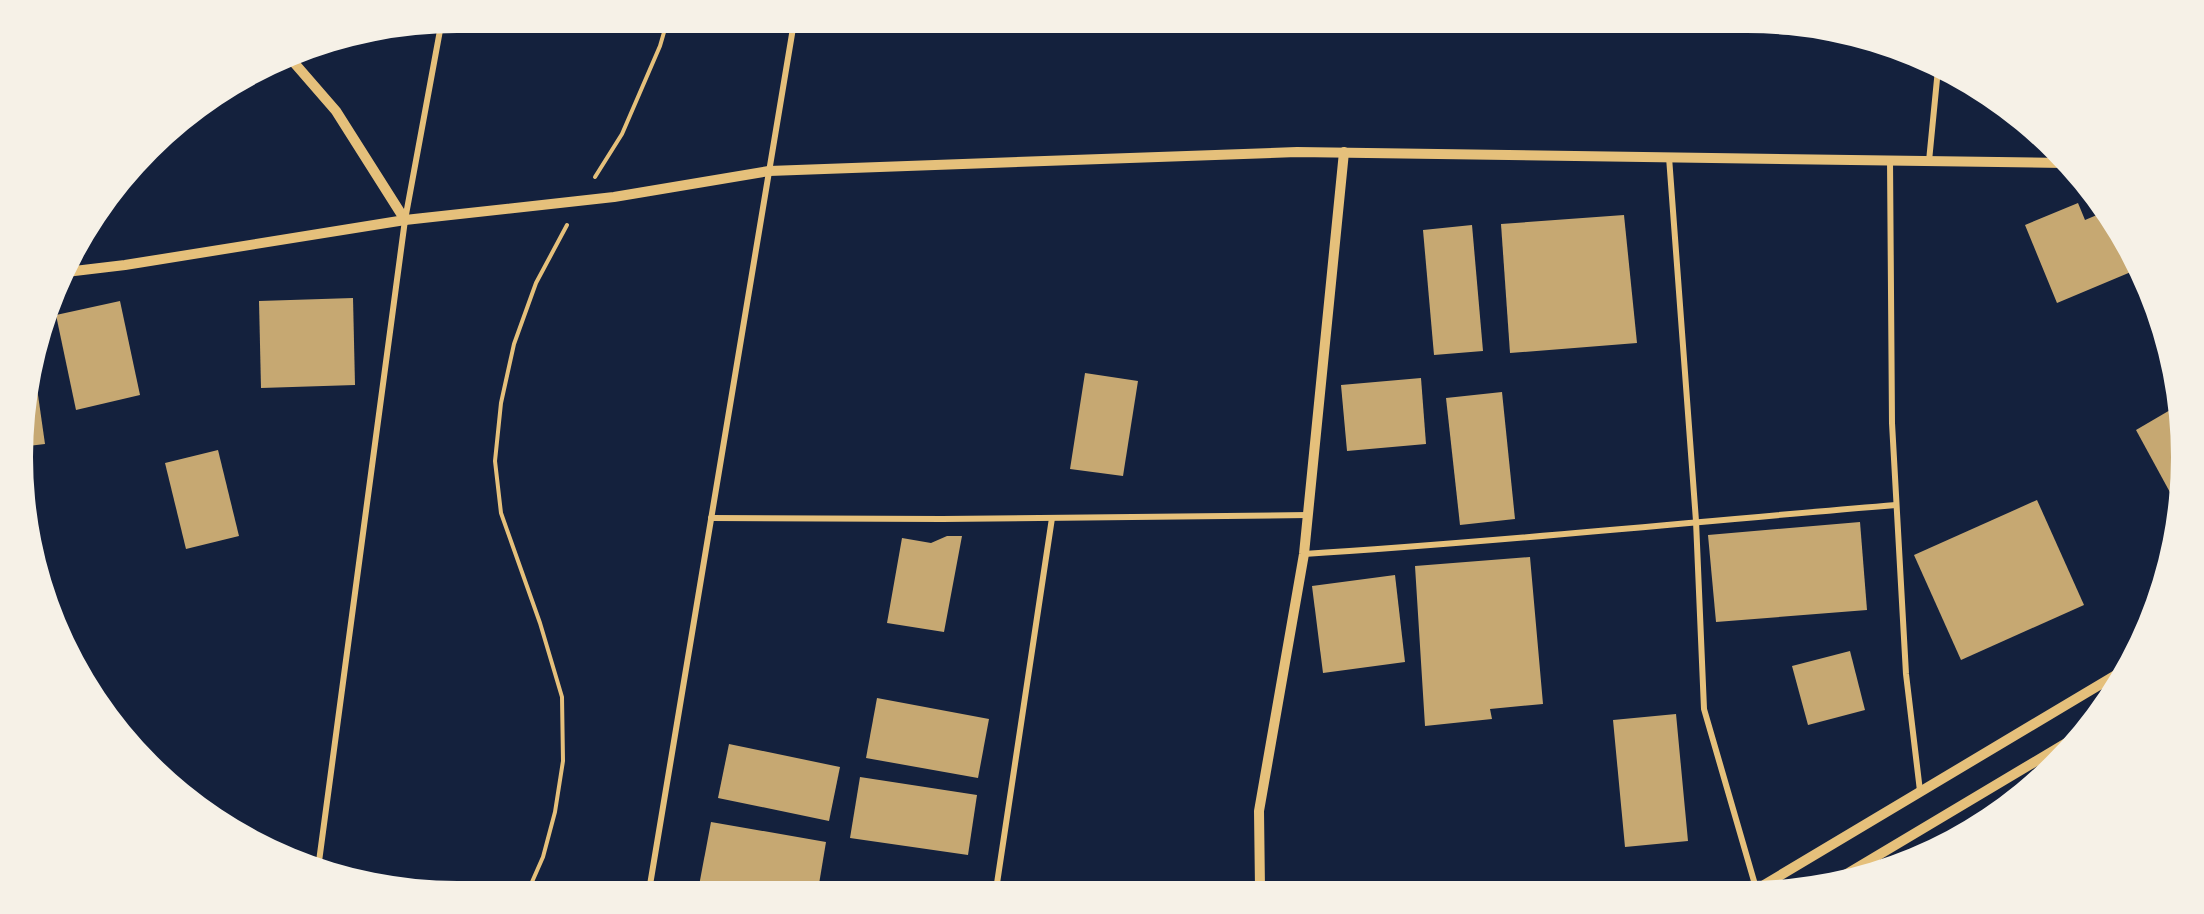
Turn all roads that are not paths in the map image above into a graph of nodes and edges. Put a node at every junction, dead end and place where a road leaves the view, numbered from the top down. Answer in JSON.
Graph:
{"nodes":[{"id":1,"x":792,"y":33,"type":"edge"},
{"id":2,"x":439,"y":34,"type":"edge"},
{"id":3,"x":296,"y":65,"type":"edge"},
{"id":4,"x":1937,"y":78,"type":"edge"},
{"id":5,"x":1344,"y":152,"type":"junction"},
{"id":6,"x":1669,"y":158,"type":"junction"},
{"id":7,"x":1890,"y":160,"type":"junction"},
{"id":8,"x":1929,"y":161,"type":"junction"},
{"id":9,"x":2053,"y":163,"type":"edge"},
{"id":10,"x":769,"y":171,"type":"junction"},
{"id":11,"x":405,"y":220,"type":"junction"},
{"id":12,"x":76,"y":271,"type":"edge"},
{"id":13,"x":1896,"y":505,"type":"junction"},
{"id":14,"x":1308,"y":515,"type":"junction"},
{"id":15,"x":711,"y":518,"type":"junction"},
{"id":16,"x":1052,"y":518,"type":"junction"},
{"id":17,"x":1696,"y":521,"type":"junction"},
{"id":18,"x":1304,"y":554,"type":"junction"},
{"id":19,"x":2108,"y":680,"type":"edge"},
{"id":20,"x":2052,"y":751,"type":"edge"},
{"id":21,"x":1920,"y":792,"type":"junction"},
{"id":22,"x":320,"y":857,"type":"edge"},
{"id":23,"x":1860,"y":866,"type":"edge"},
{"id":24,"x":1770,"y":880,"type":"edge"},
{"id":25,"x":651,"y":881,"type":"edge"},
{"id":26,"x":997,"y":881,"type":"edge"},
{"id":27,"x":1260,"y":881,"type":"edge"},
{"id":28,"x":1755,"y":881,"type":"edge"}],
"edges":[{"from":1,"to":10,"type":"street"},
{"from":2,"to":11,"type":"street"},
{"from":3,"to":11,"type":"street"},
{"from":4,"to":8,"type":"street"},
{"from":5,"to":6,"type":"street"},
{"from":5,"to":10,"type":"street"},
{"from":5,"to":14,"type":"street"},
{"from":6,"to":7,"type":"street"},
{"from":6,"to":17,"type":"street"},
{"from":7,"to":8,"type":"street"},
{"from":7,"to":13,"type":"street"},
{"from":8,"to":9,"type":"street"},
{"from":10,"to":11,"type":"street"},
{"from":10,"to":15,"type":"street"},
{"from":11,"to":12,"type":"street"},
{"from":11,"to":22,"type":"street"},
{"from":13,"to":17,"type":"street"},
{"from":13,"to":21,"type":"street"},
{"from":14,"to":16,"type":"street"},
{"from":14,"to":18,"type":"street"},
{"from":15,"to":16,"type":"street"},
{"from":15,"to":25,"type":"street"},
{"from":16,"to":26,"type":"street"},
{"from":17,"to":18,"type":"street"},
{"from":17,"to":28,"type":"street"},
{"from":18,"to":27,"type":"street"},
{"from":19,"to":21,"type":"street"},
{"from":20,"to":23,"type":"street"},
{"from":21,"to":24,"type":"street"}]}
